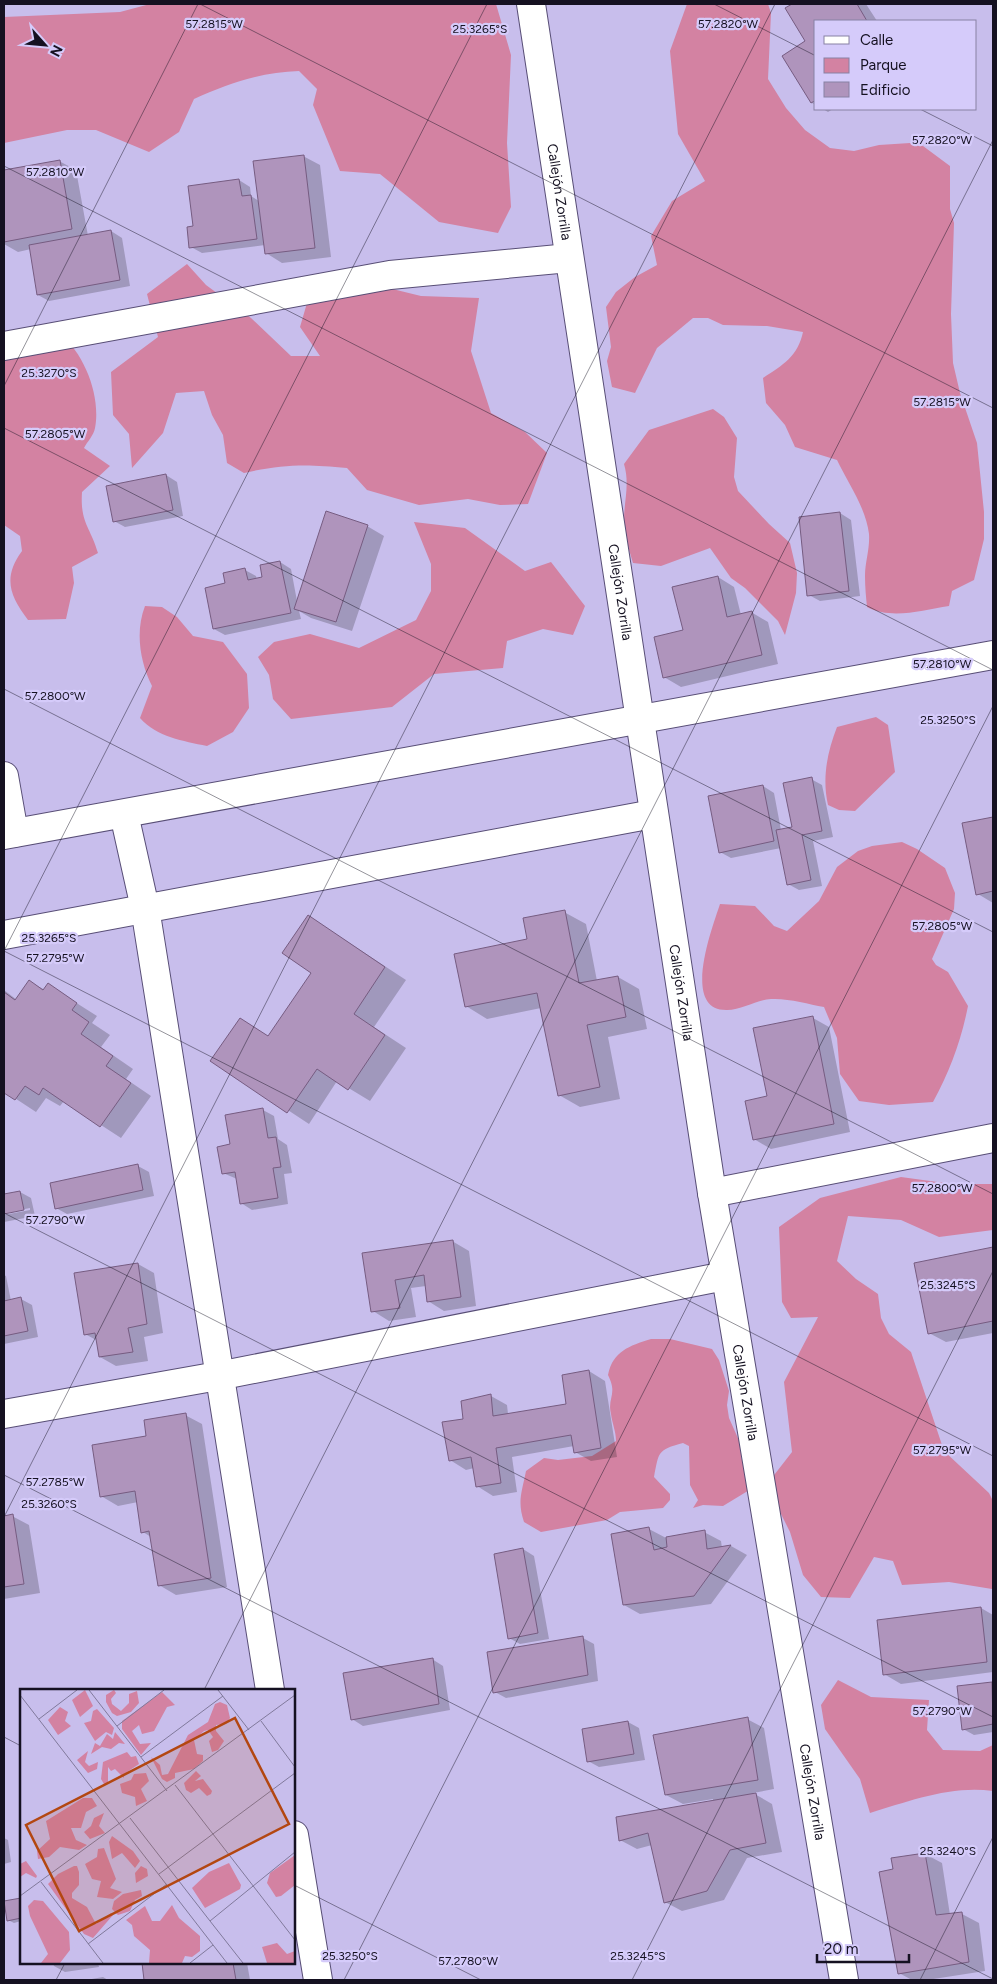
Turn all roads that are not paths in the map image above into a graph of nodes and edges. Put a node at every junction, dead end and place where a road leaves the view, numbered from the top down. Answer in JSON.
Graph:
{"nodes":[{"id":1,"x":531,"y":4,"type":"edge"},
{"id":2,"x":569,"y":258,"type":"junction"},
{"id":3,"x":4,"y":346,"type":"edge"},
{"id":4,"x":993,"y":655,"type":"edge"},
{"id":5,"x":638,"y":718,"type":"junction"},
{"id":6,"x":4,"y":776,"type":"edge"},
{"id":7,"x":124,"y":814,"type":"junction"},
{"id":8,"x":653,"y":814,"type":"junction"},
{"id":9,"x":9,"y":834,"type":"edge"},
{"id":10,"x":145,"y":908,"type":"junction"},
{"id":11,"x":4,"y":935,"type":"edge"},
{"id":12,"x":993,"y":1138,"type":"edge"},
{"id":13,"x":712,"y":1193,"type":"junction"},
{"id":14,"x":725,"y":1276,"type":"junction"},
{"id":15,"x":218,"y":1376,"type":"junction"},
{"id":16,"x":4,"y":1414,"type":"edge"},
{"id":17,"x":270,"y":1689,"type":"edge"},
{"id":18,"x":295,"y":1841,"type":"edge"},
{"id":19,"x":318,"y":1980,"type":"edge"},
{"id":20,"x":844,"y":1980,"type":"edge"}],
"edges":[{"from":1,"to":2,"type":"street","name":"Callejón Zorrilla"},
{"from":2,"to":3,"type":"street"},
{"from":2,"to":5,"type":"street","name":"Callejón Zorrilla"},
{"from":4,"to":5,"type":"street"},
{"from":5,"to":7,"type":"street"},
{"from":5,"to":8,"type":"street","name":"Callejón Zorrilla"},
{"from":6,"to":9,"type":"street"},
{"from":7,"to":9,"type":"street"},
{"from":7,"to":10,"type":"street"},
{"from":8,"to":10,"type":"street"},
{"from":8,"to":13,"type":"street","name":"Callejón Zorrilla"},
{"from":10,"to":11,"type":"street"},
{"from":10,"to":15,"type":"street"},
{"from":12,"to":13,"type":"street"},
{"from":13,"to":14,"type":"street","name":"Callejón Zorrilla"},
{"from":14,"to":15,"type":"street"},
{"from":14,"to":20,"type":"street","name":"Callejón Zorrilla"},
{"from":15,"to":16,"type":"street"},
{"from":15,"to":17,"type":"street"},
{"from":18,"to":19,"type":"street"}]}
